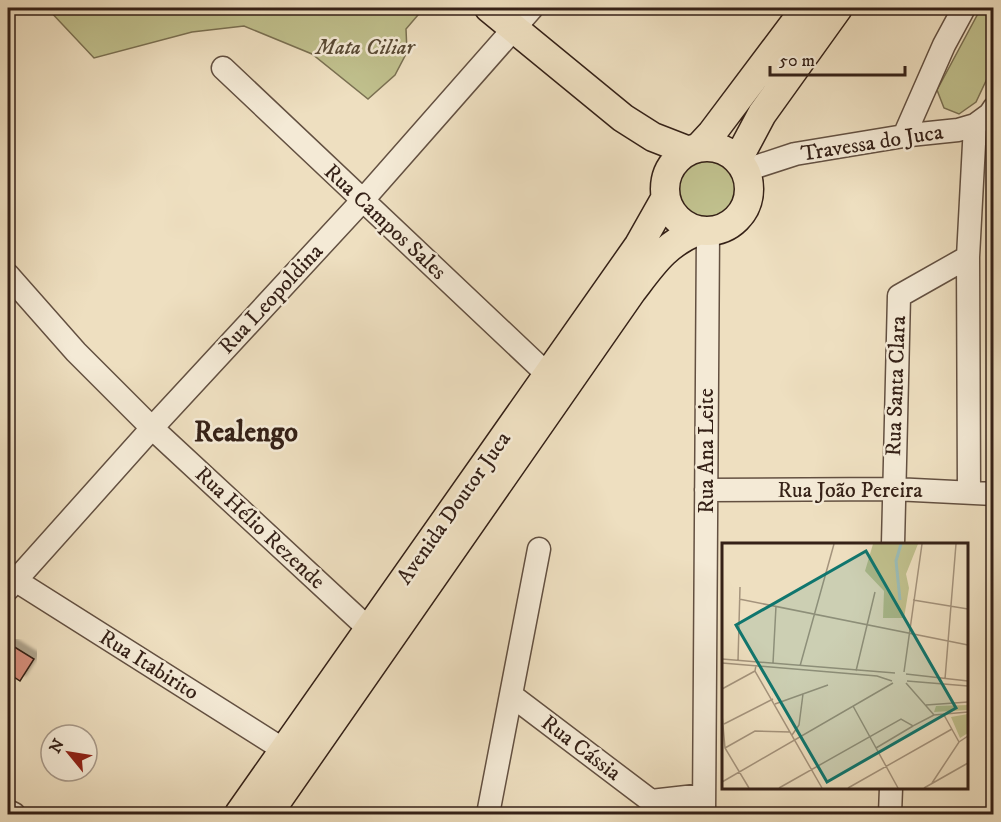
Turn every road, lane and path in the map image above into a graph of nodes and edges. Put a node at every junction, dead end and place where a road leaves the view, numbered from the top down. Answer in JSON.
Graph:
{"nodes":[{"id":1,"x":489,"y":8,"type":"edge"},
{"id":2,"x":806,"y":8,"type":"edge"},
{"id":3,"x":838,"y":8,"type":"edge"},
{"id":4,"x":964,"y":8,"type":"edge"},
{"id":5,"x":523,"y":17,"type":"edge"},
{"id":6,"x":223,"y":68,"type":"dead end"},
{"id":7,"x":993,"y":108,"type":"edge"},
{"id":8,"x":623,"y":117,"type":"junction"},
{"id":9,"x":975,"y":125,"type":"junction"},
{"id":10,"x":904,"y":136,"type":"junction"},
{"id":11,"x":694,"y":149,"type":"junction"},
{"id":12,"x":742,"y":165,"type":"junction"},
{"id":13,"x":665,"y":192,"type":"junction"},
{"id":14,"x":362,"y":201,"type":"junction"},
{"id":15,"x":703,"y":231,"type":"junction"},
{"id":16,"x":969,"y":257,"type":"junction"},
{"id":17,"x":8,"y":275,"type":"edge"},
{"id":18,"x":548,"y":375,"type":"junction"},
{"id":19,"x":152,"y":428,"type":"junction"},
{"id":20,"x":894,"y":489,"type":"junction"},
{"id":21,"x":706,"y":490,"type":"junction"},
{"id":22,"x":969,"y":492,"type":"junction"},
{"id":23,"x":993,"y":494,"type":"edge"},
{"id":24,"x":893,"y":543,"type":"edge"},
{"id":25,"x":538,"y":549,"type":"dead end"},
{"id":26,"x":11,"y":584,"type":"edge"},
{"id":27,"x":369,"y":629,"type":"junction"},
{"id":28,"x":511,"y":695,"type":"junction"},
{"id":29,"x":284,"y":750,"type":"junction"},
{"id":30,"x":891,"y":789,"type":"edge"},
{"id":31,"x":704,"y":805,"type":"edge"},
{"id":32,"x":654,"y":808,"type":"edge"},
{"id":33,"x":8,"y":811,"type":"edge"},
{"id":34,"x":14,"y":814,"type":"edge"},
{"id":35,"x":239,"y":814,"type":"edge"},
{"id":36,"x":268,"y":814,"type":"edge"},
{"id":37,"x":488,"y":814,"type":"edge"},
{"id":38,"x":890,"y":814,"type":"edge"}],
"edges":[{"from":1,"to":5,"type":"main road"},
{"from":2,"to":11,"type":"main road"},
{"from":3,"to":12,"type":"main road"},
{"from":4,"to":10,"type":"street"},
{"from":5,"to":8,"type":"main road"},
{"from":5,"to":14,"type":"street","name":"Rua Leopoldina"},
{"from":6,"to":14,"type":"street","name":"Rua Campos Sales"},
{"from":7,"to":9,"type":"street","name":"Travessa do Juca"},
{"from":8,"to":11,"type":"main road"},
{"from":8,"to":13,"type":"main road"},
{"from":9,"to":10,"type":"street","name":"Travessa do Juca"},
{"from":9,"to":16,"type":"street"},
{"from":10,"to":12,"type":"street","name":"Travessa do Juca"},
{"from":11,"to":12,"type":"main road"},
{"from":11,"to":13,"type":"main road"},
{"from":12,"to":15,"type":"main road"},
{"from":13,"to":15,"type":"main road"},
{"from":13,"to":18,"type":"main road","name":"Avenida Doutor Juca"},
{"from":14,"to":18,"type":"street","name":"Rua Campos Sales"},
{"from":14,"to":19,"type":"street","name":"Rua Leopoldina"},
{"from":15,"to":21,"type":"street","name":"Rua Ana Leite"},
{"from":15,"to":36,"type":"main road","name":"Avenida Doutor Juca"},
{"from":16,"to":20,"type":"street","name":"Rua Santa Clara"},
{"from":16,"to":22,"type":"street"},
{"from":17,"to":19,"type":"street","name":"Rua Hélio Rezende"},
{"from":18,"to":27,"type":"main road","name":"Avenida Doutor Juca"},
{"from":19,"to":26,"type":"street","name":"Rua Leopoldina"},
{"from":19,"to":27,"type":"street","name":"Rua Hélio Rezende"},
{"from":20,"to":21,"type":"street","name":"Rua João Pereira"},
{"from":20,"to":22,"type":"street","name":"Rua João Pereira"},
{"from":20,"to":24,"type":"street","name":"Rua Santa Clara"},
{"from":21,"to":31,"type":"street","name":"Rua Ana Leite"},
{"from":22,"to":23,"type":"street","name":"Rua João Pereira"},
{"from":25,"to":28,"type":"street","name":"Rua Cássia"},
{"from":26,"to":29,"type":"street","name":"Rua Itabirito"},
{"from":27,"to":29,"type":"main road","name":"Avenida Doutor Juca"},
{"from":28,"to":32,"type":"street","name":"Rua Cássia"},
{"from":28,"to":37,"type":"street","name":"Rua Cássia"},
{"from":29,"to":35,"type":"main road","name":"Avenida Doutor Juca"},
{"from":30,"to":38,"type":"street"},
{"from":31,"to":32,"type":"street","name":"Rua Cássia"},
{"from":33,"to":34,"type":"street"}]}
